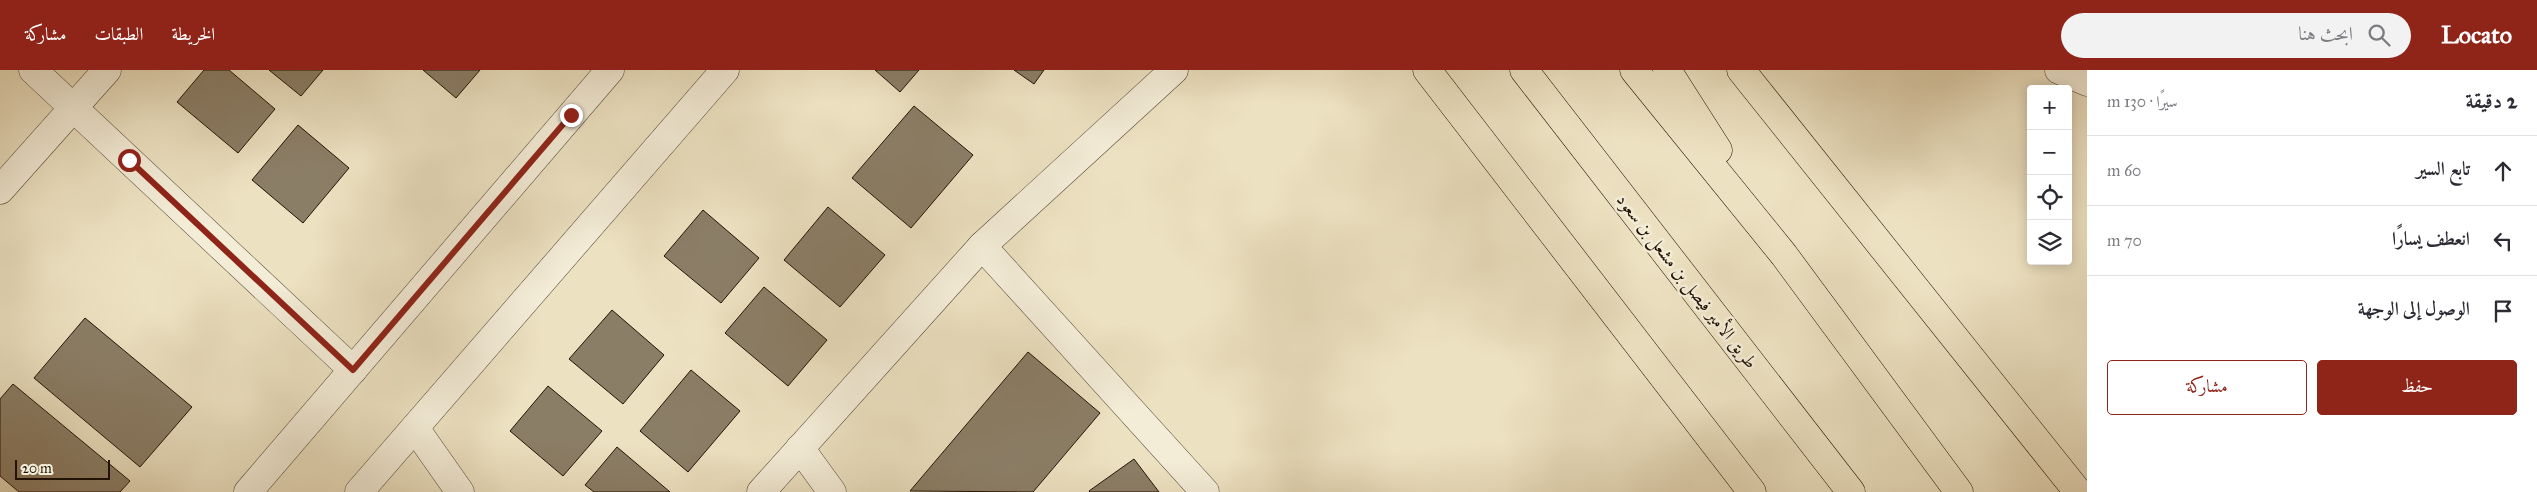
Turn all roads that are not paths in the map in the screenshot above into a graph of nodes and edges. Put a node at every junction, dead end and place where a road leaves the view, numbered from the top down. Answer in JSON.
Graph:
{"nodes":[{"id":1,"x":33,"y":70,"type":"edge"},
{"id":2,"x":107,"y":70,"type":"edge"},
{"id":3,"x":610,"y":70,"type":"edge"},
{"id":4,"x":725,"y":70,"type":"edge"},
{"id":5,"x":1174,"y":70,"type":"edge"},
{"id":6,"x":1427,"y":70,"type":"edge"},
{"id":7,"x":1502,"y":70,"type":"edge"},
{"id":8,"x":1524,"y":70,"type":"edge"},
{"id":9,"x":1634,"y":70,"type":"edge"},
{"id":10,"x":1668,"y":70,"type":"edge"},
{"id":11,"x":1741,"y":70,"type":"edge"},
{"id":12,"x":2059,"y":70,"type":"edge"},
{"id":13,"x":2087,"y":82,"type":"edge"},
{"id":14,"x":73,"y":108,"type":"junction"},
{"id":15,"x":1616,"y":188,"type":"junction"},
{"id":16,"x":0,"y":190,"type":"edge"},
{"id":17,"x":982,"y":246,"type":"junction"},
{"id":18,"x":1784,"y":255,"type":"junction"},
{"id":19,"x":353,"y":370,"type":"junction"},
{"id":20,"x":415,"y":428,"type":"junction"},
{"id":21,"x":800,"y":448,"type":"junction"},
{"id":22,"x":248,"y":492,"type":"edge"},
{"id":23,"x":359,"y":492,"type":"edge"},
{"id":24,"x":460,"y":492,"type":"edge"},
{"id":25,"x":761,"y":492,"type":"edge"},
{"id":26,"x":832,"y":492,"type":"edge"},
{"id":27,"x":1205,"y":492,"type":"edge"},
{"id":28,"x":1752,"y":492,"type":"edge"},
{"id":29,"x":1851,"y":492,"type":"edge"},
{"id":30,"x":1960,"y":492,"type":"edge"},
{"id":31,"x":2078,"y":492,"type":"edge"}],
"edges":[{"from":1,"to":14,"type":"street"},
{"from":2,"to":14,"type":"street"},
{"from":3,"to":19,"type":"street"},
{"from":4,"to":20,"type":"street"},
{"from":5,"to":17,"type":"street"},
{"from":6,"to":28,"type":"main road"},
{"from":7,"to":15,"type":"main road"},
{"from":8,"to":15,"type":"main road","name":"طريق الأمير فيصل بن مشعل بن سعود"},
{"from":9,"to":18,"type":"main road"},
{"from":10,"to":18,"type":"main road"},
{"from":11,"to":31,"type":"main road"},
{"from":12,"to":13,"type":"street"},
{"from":14,"to":16,"type":"street"},
{"from":14,"to":19,"type":"street"},
{"from":15,"to":29,"type":"main road","name":"طريق الأمير فيصل بن مشعل بن سعود"},
{"from":17,"to":21,"type":"street"},
{"from":17,"to":27,"type":"street"},
{"from":18,"to":30,"type":"main road"},
{"from":19,"to":22,"type":"street"},
{"from":20,"to":23,"type":"street"},
{"from":20,"to":24,"type":"street"},
{"from":21,"to":25,"type":"street"},
{"from":21,"to":26,"type":"street"}]}
